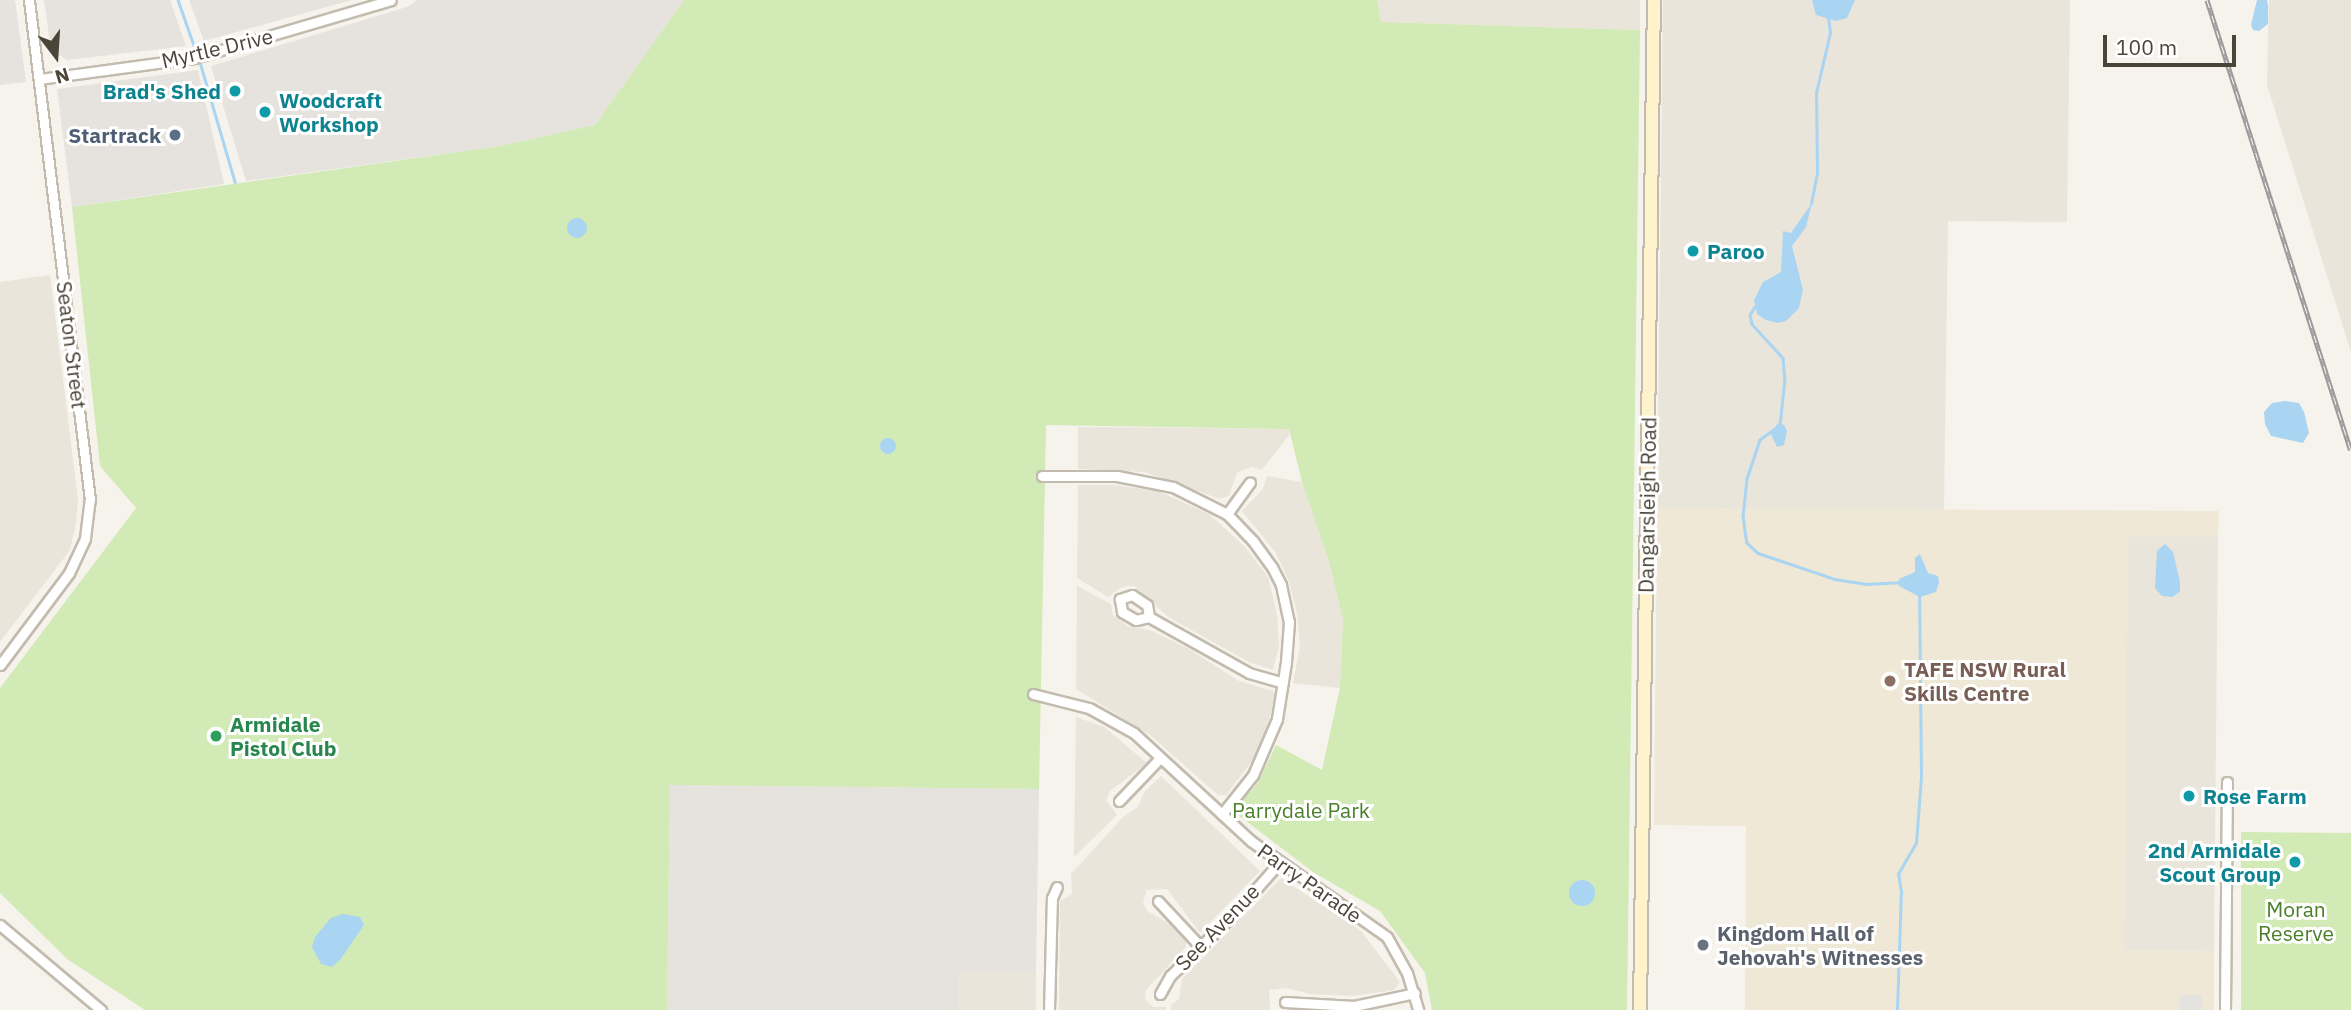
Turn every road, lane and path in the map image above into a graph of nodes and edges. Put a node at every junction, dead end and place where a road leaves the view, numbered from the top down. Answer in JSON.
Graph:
{"nodes":[{"id":1,"x":29,"y":0,"type":"edge"},
{"id":2,"x":391,"y":0,"type":"edge"},
{"id":3,"x":1654,"y":0,"type":"edge"},
{"id":4,"x":39,"y":79,"type":"junction"},
{"id":5,"x":1042,"y":476,"type":"dead end"},
{"id":6,"x":1251,"y":482,"type":"dead end"},
{"id":7,"x":1227,"y":514,"type":"junction"},
{"id":8,"x":1149,"y":617,"type":"dead end"},
{"id":9,"x":0,"y":665,"type":"edge"},
{"id":10,"x":1283,"y":682,"type":"junction"},
{"id":11,"x":1033,"y":694,"type":"dead end"},
{"id":12,"x":1160,"y":758,"type":"junction"},
{"id":13,"x":2227,"y":782,"type":"dead end"},
{"id":14,"x":1119,"y":801,"type":"dead end"},
{"id":15,"x":1222,"y":814,"type":"junction"},
{"id":16,"x":1279,"y":863,"type":"junction"},
{"id":17,"x":1057,"y":887,"type":"dead end"},
{"id":18,"x":1157,"y":901,"type":"dead end"},
{"id":19,"x":0,"y":925,"type":"edge"},
{"id":20,"x":1199,"y":945,"type":"junction"},
{"id":21,"x":1415,"y":993,"type":"junction"},
{"id":22,"x":1160,"y":994,"type":"dead end"},
{"id":23,"x":1285,"y":1002,"type":"dead end"},
{"id":24,"x":101,"y":1010,"type":"edge"},
{"id":25,"x":1049,"y":1010,"type":"edge"},
{"id":26,"x":1418,"y":1010,"type":"edge"},
{"id":27,"x":1640,"y":1010,"type":"edge"},
{"id":28,"x":2225,"y":1010,"type":"edge"}],
"edges":[{"from":1,"to":4,"type":"street","name":"Seaton Street"},
{"from":2,"to":4,"type":"street","name":"Myrtle Drive"},
{"from":3,"to":27,"type":"street","name":"Dangarsleigh Road"},
{"from":4,"to":9,"type":"street","name":"Seaton Street"},
{"from":5,"to":7,"type":"street"},
{"from":6,"to":7,"type":"street"},
{"from":7,"to":10,"type":"street"},
{"from":8,"to":10,"type":"street"},
{"from":10,"to":15,"type":"street"},
{"from":11,"to":12,"type":"street","name":"Parry Parade"},
{"from":12,"to":14,"type":"street"},
{"from":12,"to":15,"type":"street","name":"Parry Parade"},
{"from":13,"to":28,"type":"street"},
{"from":15,"to":16,"type":"street","name":"Parry Parade"},
{"from":16,"to":20,"type":"street","name":"See Avenue"},
{"from":16,"to":21,"type":"street","name":"Parry Parade"},
{"from":17,"to":25,"type":"street"},
{"from":18,"to":20,"type":"street"},
{"from":19,"to":24,"type":"street"},
{"from":20,"to":22,"type":"street","name":"See Avenue"},
{"from":21,"to":23,"type":"street"},
{"from":21,"to":26,"type":"street","name":"Parry Parade"}]}
